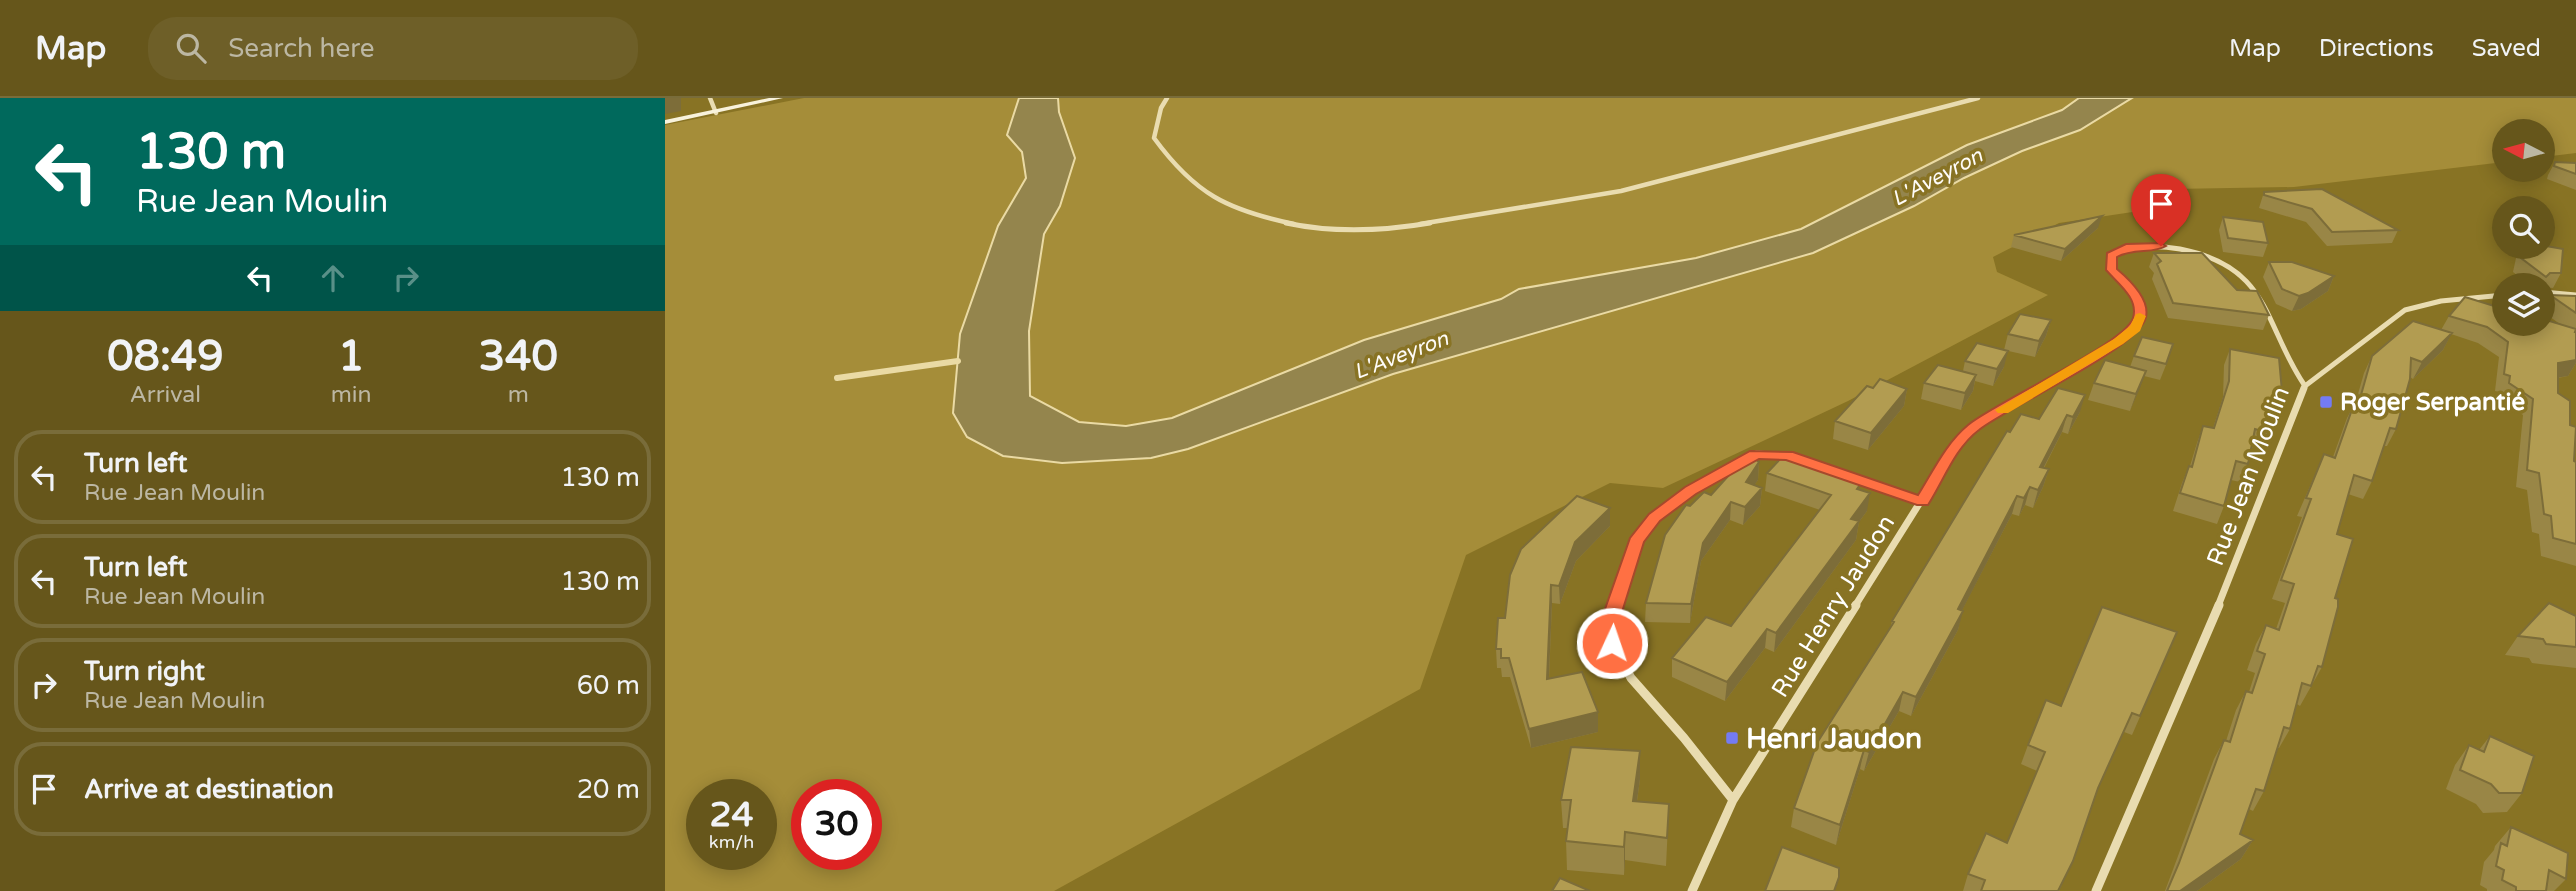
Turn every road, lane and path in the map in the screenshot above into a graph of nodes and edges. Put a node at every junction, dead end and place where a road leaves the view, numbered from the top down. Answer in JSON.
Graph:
{"nodes":[{"id":1,"x":710,"y":98,"type":"edge"},
{"id":2,"x":779,"y":98,"type":"edge"},
{"id":3,"x":1167,"y":98,"type":"edge"},
{"id":4,"x":1978,"y":98,"type":"edge"},
{"id":5,"x":716,"y":113,"type":"junction"},
{"id":6,"x":665,"y":122,"type":"edge"},
{"id":7,"x":2555,"y":293,"type":"edge"},
{"id":8,"x":2576,"y":295,"type":"edge"},
{"id":9,"x":2492,"y":296,"type":"edge"},
{"id":10,"x":2305,"y":386,"type":"junction"},
{"id":11,"x":1922,"y":501,"type":"junction"},
{"id":12,"x":1733,"y":800,"type":"junction"},
{"id":13,"x":1692,"y":891,"type":"edge"},
{"id":14,"x":2096,"y":891,"type":"edge"}],
"edges":[{"from":1,"to":5,"type":"street"},
{"from":2,"to":5,"type":"street"},
{"from":3,"to":4,"type":"street"},
{"from":5,"to":6,"type":"street"},
{"from":7,"to":8,"type":"street"},
{"from":9,"to":10,"type":"street"},
{"from":10,"to":11,"type":"street","name":"Rue Jean Moulin"},
{"from":10,"to":14,"type":"street","name":"Rue Jean Moulin"},
{"from":11,"to":12,"type":"street","name":"Rue Henry Jaudon"},
{"from":11,"to":12,"type":"street","name":"Rue Henry Jaudon"},
{"from":12,"to":13,"type":"street","name":"Rue Henry Jaudon"}]}
